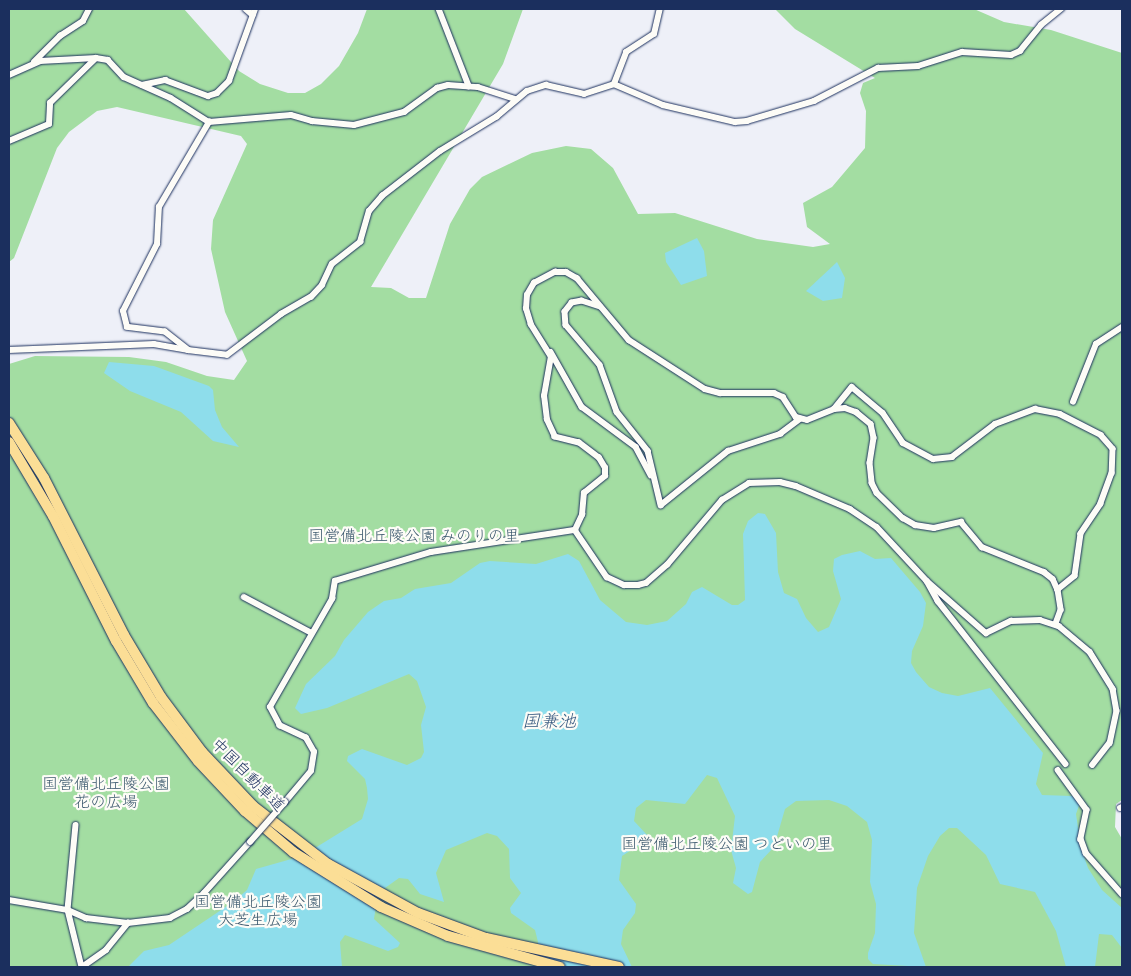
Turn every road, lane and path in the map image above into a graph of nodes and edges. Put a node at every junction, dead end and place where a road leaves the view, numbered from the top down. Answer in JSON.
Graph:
{"nodes":[{"id":1,"x":89,"y":9,"type":"edge"},
{"id":2,"x":246,"y":9,"type":"edge"},
{"id":3,"x":256,"y":9,"type":"edge"},
{"id":4,"x":440,"y":9,"type":"edge"},
{"id":5,"x":660,"y":9,"type":"edge"},
{"id":6,"x":1061,"y":9,"type":"edge"},
{"id":7,"x":253,"y":16,"type":"junction"},
{"id":8,"x":96,"y":58,"type":"junction"},
{"id":9,"x":34,"y":62,"type":"junction"},
{"id":10,"x":9,"y":75,"type":"edge"},
{"id":11,"x":614,"y":84,"type":"junction"},
{"id":12,"x":142,"y":85,"type":"junction"},
{"id":13,"x":469,"y":86,"type":"junction"},
{"id":14,"x":516,"y":100,"type":"junction"},
{"id":15,"x":209,"y":122,"type":"junction"},
{"id":16,"x":9,"y":141,"type":"edge"},
{"id":17,"x":600,"y":308,"type":"junction"},
{"id":18,"x":1122,"y":327,"type":"edge"},
{"id":19,"x":9,"y":350,"type":"edge"},
{"id":20,"x":188,"y":350,"type":"junction"},
{"id":21,"x":549,"y":351,"type":"junction"},
{"id":22,"x":1073,"y":402,"type":"dead end"},
{"id":23,"x":834,"y":409,"type":"junction"},
{"id":24,"x":800,"y":420,"type":"junction"},
{"id":25,"x":9,"y":423,"type":"edge"},
{"id":26,"x":9,"y":442,"type":"edge"},
{"id":27,"x":652,"y":476,"type":"junction"},
{"id":28,"x":575,"y":530,"type":"junction"},
{"id":29,"x":927,"y":580,"type":"junction"},
{"id":30,"x":1058,"y":590,"type":"junction"},
{"id":31,"x":244,"y":597,"type":"dead end"},
{"id":32,"x":1056,"y":624,"type":"junction"},
{"id":33,"x":310,"y":632,"type":"junction"},
{"id":34,"x":1066,"y":764,"type":"dead end"},
{"id":35,"x":1093,"y":765,"type":"dead end"},
{"id":36,"x":1058,"y":770,"type":"dead end"},
{"id":37,"x":76,"y":826,"type":"dead end"},
{"id":38,"x":296,"y":848,"type":"junction"},
{"id":39,"x":1122,"y":894,"type":"edge"},
{"id":40,"x":9,"y":900,"type":"edge"},
{"id":41,"x":384,"y":903,"type":"junction"},
{"id":42,"x":68,"y":910,"type":"junction"},
{"id":43,"x":128,"y":923,"type":"junction"},
{"id":44,"x":82,"y":967,"type":"edge"},
{"id":45,"x":560,"y":967,"type":"edge"},
{"id":46,"x":619,"y":967,"type":"edge"}],
"edges":[{"from":1,"to":9,"type":"street"},
{"from":2,"to":7,"type":"street"},
{"from":3,"to":7,"type":"street"},
{"from":4,"to":13,"type":"street"},
{"from":5,"to":11,"type":"street"},
{"from":6,"to":11,"type":"street"},
{"from":7,"to":12,"type":"street"},
{"from":8,"to":9,"type":"street"},
{"from":8,"to":12,"type":"street"},
{"from":8,"to":16,"type":"street"},
{"from":9,"to":10,"type":"street"},
{"from":11,"to":14,"type":"street"},
{"from":12,"to":15,"type":"street"},
{"from":13,"to":14,"type":"street"},
{"from":13,"to":15,"type":"street"},
{"from":14,"to":20,"type":"street"},
{"from":15,"to":20,"type":"street"},
{"from":17,"to":21,"type":"street"},
{"from":17,"to":24,"type":"street"},
{"from":17,"to":27,"type":"street"},
{"from":18,"to":22,"type":"street"},
{"from":19,"to":20,"type":"street"},
{"from":21,"to":27,"type":"street"},
{"from":21,"to":28,"type":"street"},
{"from":23,"to":24,"type":"street"},
{"from":23,"to":30,"type":"street"},
{"from":23,"to":30,"type":"street"},
{"from":24,"to":27,"type":"street"},
{"from":25,"to":38,"type":"highway","name":"中国自動車道"},
{"from":26,"to":38,"type":"highway","name":"中国自動車道"},
{"from":28,"to":29,"type":"street"},
{"from":28,"to":33,"type":"street"},
{"from":29,"to":32,"type":"street"},
{"from":29,"to":34,"type":"street"},
{"from":30,"to":32,"type":"street"},
{"from":31,"to":33,"type":"street"},
{"from":32,"to":35,"type":"street"},
{"from":33,"to":43,"type":"street","bridge":true},
{"from":36,"to":39,"type":"street"},
{"from":37,"to":42,"type":"street"},
{"from":38,"to":41,"type":"highway","name":"中国自動車道"},
{"from":40,"to":42,"type":"street"},
{"from":41,"to":45,"type":"highway","name":"中国自動車道"},
{"from":41,"to":46,"type":"highway","name":"中国自動車道"},
{"from":42,"to":43,"type":"street"},
{"from":42,"to":44,"type":"street"},
{"from":43,"to":44,"type":"street"}]}
